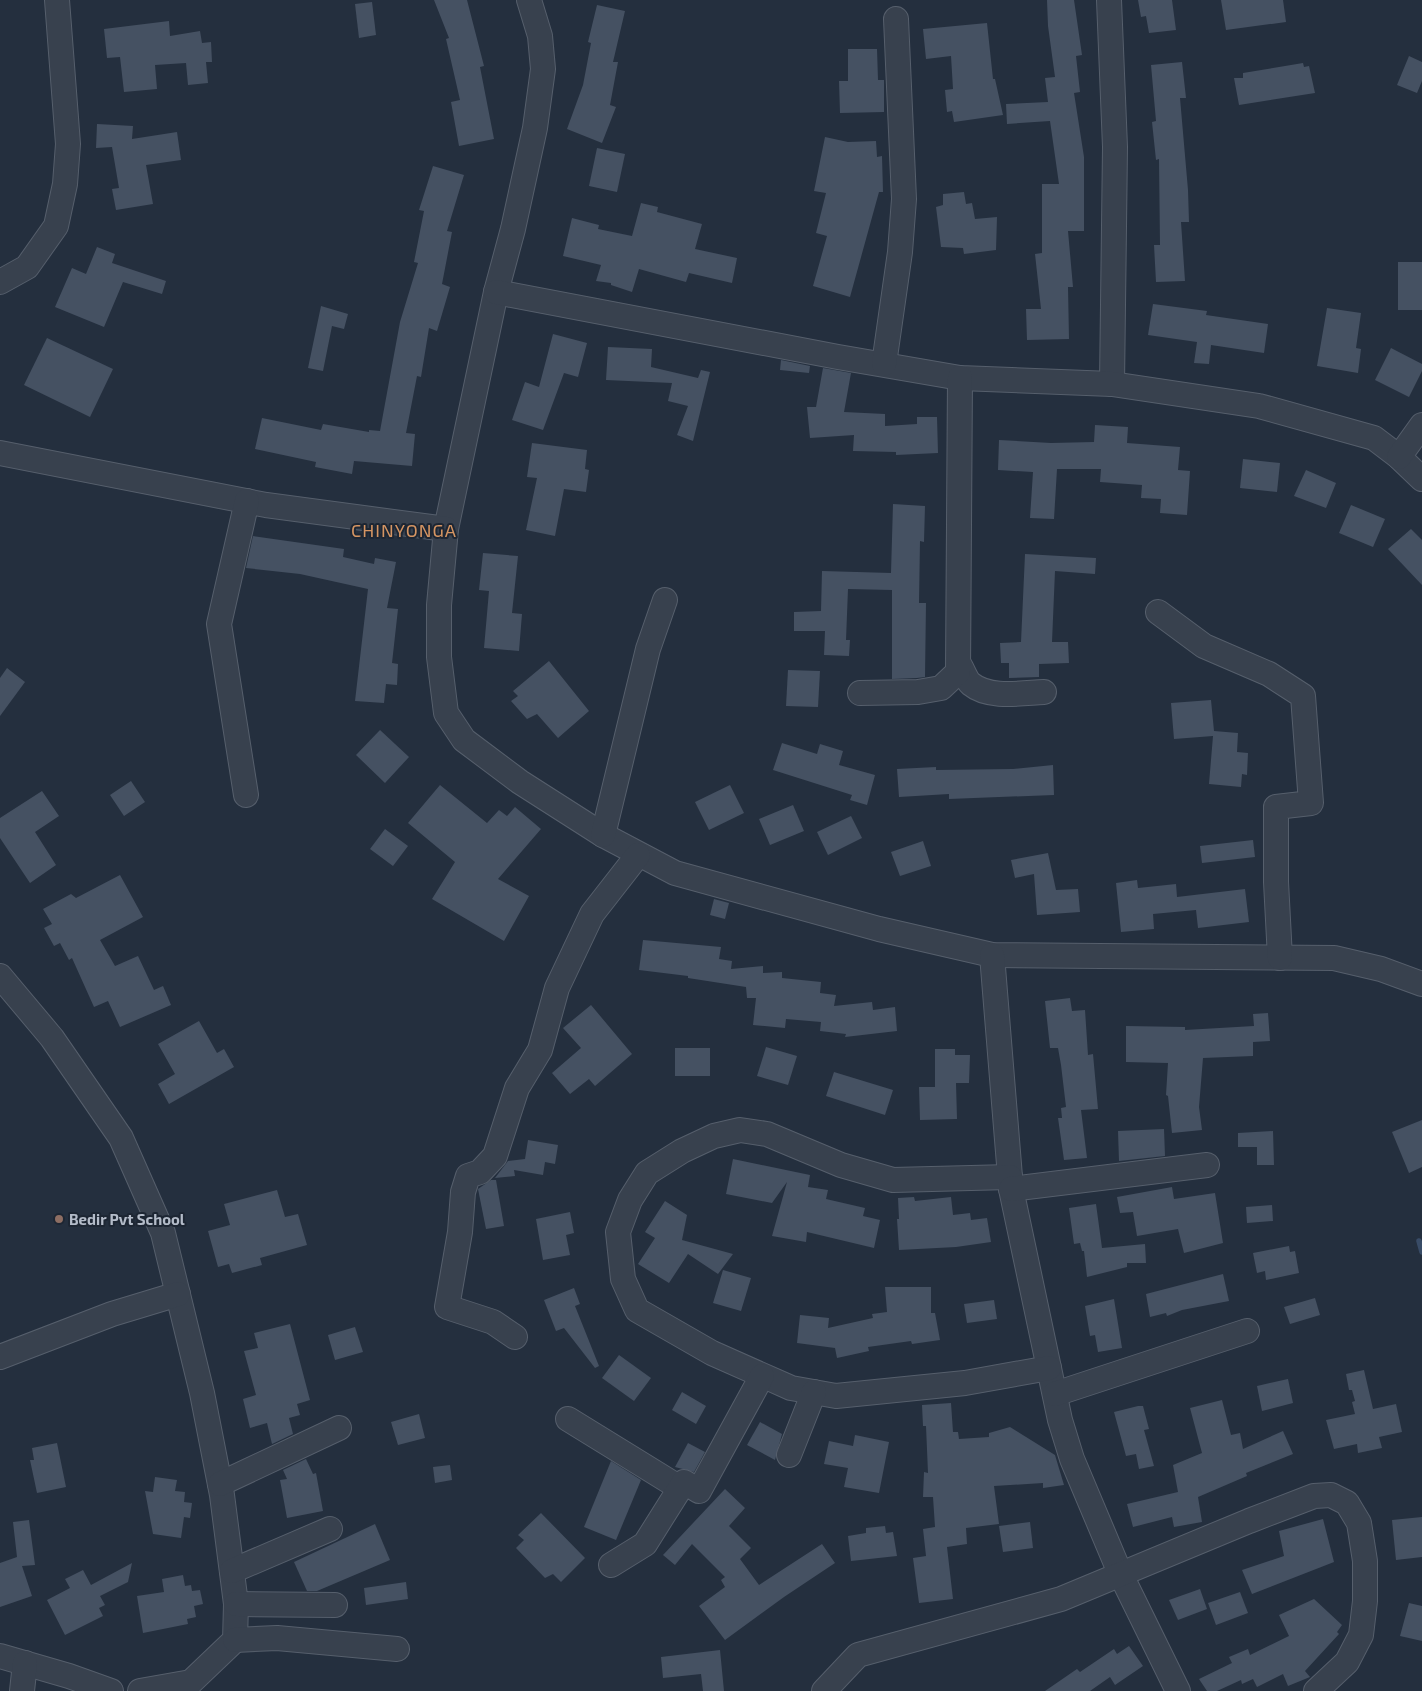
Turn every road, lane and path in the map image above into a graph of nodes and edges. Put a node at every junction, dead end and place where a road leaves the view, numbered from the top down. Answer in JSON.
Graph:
{"nodes":[{"id":1,"x":57,"y":0,"type":"edge"},
{"id":2,"x":529,"y":0,"type":"edge"},
{"id":3,"x":1110,"y":0,"type":"edge"},
{"id":4,"x":896,"y":19,"type":"dead end"},
{"id":5,"x":0,"y":282,"type":"edge"},
{"id":6,"x":496,"y":292,"type":"junction"},
{"id":7,"x":884,"y":364,"type":"junction"},
{"id":8,"x":960,"y":378,"type":"junction"},
{"id":9,"x":1112,"y":384,"type":"junction"},
{"id":10,"x":1422,"y":425,"type":"edge"},
{"id":11,"x":0,"y":453,"type":"edge"},
{"id":12,"x":1399,"y":457,"type":"junction"},
{"id":13,"x":1422,"y":479,"type":"edge"},
{"id":14,"x":247,"y":501,"type":"junction"},
{"id":15,"x":446,"y":529,"type":"junction"},
{"id":16,"x":665,"y":600,"type":"dead end"},
{"id":17,"x":1158,"y":612,"type":"dead end"},
{"id":18,"x":959,"y":664,"type":"junction"},
{"id":19,"x":1044,"y":692,"type":"dead end"},
{"id":20,"x":860,"y":693,"type":"dead end"},
{"id":21,"x":246,"y":795,"type":"dead end"},
{"id":22,"x":603,"y":835,"type":"junction"},
{"id":23,"x":638,"y":855,"type":"junction"},
{"id":24,"x":992,"y":955,"type":"junction"},
{"id":25,"x":1280,"y":958,"type":"junction"},
{"id":26,"x":0,"y":976,"type":"edge"},
{"id":27,"x":1422,"y":984,"type":"edge"},
{"id":28,"x":1206,"y":1165,"type":"dead end"},
{"id":29,"x":1011,"y":1183,"type":"junction"},
{"id":30,"x":178,"y":1294,"type":"junction"},
{"id":31,"x":1248,"y":1331,"type":"dead end"},
{"id":32,"x":515,"y":1337,"type":"dead end"},
{"id":33,"x":0,"y":1357,"type":"edge"},
{"id":34,"x":1049,"y":1368,"type":"junction"},
{"id":35,"x":762,"y":1376,"type":"junction"},
{"id":36,"x":814,"y":1392,"type":"junction"},
{"id":37,"x":1055,"y":1394,"type":"junction"},
{"id":38,"x":568,"y":1419,"type":"dead end"},
{"id":39,"x":339,"y":1428,"type":"dead end"},
{"id":40,"x":789,"y":1455,"type":"dead end"},
{"id":41,"x":220,"y":1484,"type":"junction"},
{"id":42,"x":680,"y":1488,"type":"junction"},
{"id":43,"x":330,"y":1528,"type":"dead end"},
{"id":44,"x":611,"y":1565,"type":"dead end"},
{"id":45,"x":232,"y":1571,"type":"junction"},
{"id":46,"x":1120,"y":1573,"type":"junction"},
{"id":47,"x":236,"y":1604,"type":"junction"},
{"id":48,"x":335,"y":1605,"type":"dead end"},
{"id":49,"x":235,"y":1640,"type":"junction"},
{"id":50,"x":397,"y":1649,"type":"dead end"},
{"id":51,"x":0,"y":1656,"type":"edge"},
{"id":52,"x":25,"y":1664,"type":"junction"},
{"id":53,"x":22,"y":1691,"type":"edge"},
{"id":54,"x":111,"y":1691,"type":"edge"},
{"id":55,"x":140,"y":1691,"type":"edge"},
{"id":56,"x":824,"y":1691,"type":"edge"},
{"id":57,"x":1178,"y":1691,"type":"edge"},
{"id":58,"x":1316,"y":1691,"type":"edge"}],
"edges":[{"from":1,"to":5,"type":"street"},
{"from":2,"to":6,"type":"street"},
{"from":3,"to":9,"type":"street"},
{"from":4,"to":7,"type":"street"},
{"from":6,"to":7,"type":"street"},
{"from":6,"to":15,"type":"street"},
{"from":7,"to":8,"type":"street"},
{"from":8,"to":9,"type":"street"},
{"from":8,"to":18,"type":"street"},
{"from":9,"to":12,"type":"street"},
{"from":10,"to":12,"type":"street"},
{"from":11,"to":14,"type":"street"},
{"from":12,"to":13,"type":"street"},
{"from":14,"to":15,"type":"street"},
{"from":14,"to":21,"type":"street"},
{"from":15,"to":22,"type":"street"},
{"from":16,"to":22,"type":"street"},
{"from":17,"to":25,"type":"street"},
{"from":18,"to":19,"type":"street"},
{"from":18,"to":20,"type":"street"},
{"from":22,"to":23,"type":"street"},
{"from":23,"to":24,"type":"street"},
{"from":23,"to":32,"type":"street"},
{"from":24,"to":25,"type":"street"},
{"from":24,"to":29,"type":"street"},
{"from":25,"to":27,"type":"street"},
{"from":26,"to":30,"type":"street"},
{"from":28,"to":29,"type":"street"},
{"from":29,"to":34,"type":"street"},
{"from":29,"to":35,"type":"street"},
{"from":30,"to":33,"type":"street"},
{"from":30,"to":41,"type":"street"},
{"from":31,"to":37,"type":"street"},
{"from":34,"to":36,"type":"street"},
{"from":34,"to":37,"type":"street"},
{"from":35,"to":36,"type":"street"},
{"from":35,"to":42,"type":"street"},
{"from":36,"to":40,"type":"street"},
{"from":37,"to":46,"type":"street"},
{"from":38,"to":42,"type":"street"},
{"from":39,"to":41,"type":"street"},
{"from":41,"to":45,"type":"street"},
{"from":42,"to":44,"type":"street"},
{"from":43,"to":45,"type":"street"},
{"from":45,"to":47,"type":"street"},
{"from":46,"to":56,"type":"street"},
{"from":46,"to":57,"type":"street"},
{"from":46,"to":58,"type":"street"},
{"from":47,"to":48,"type":"street"},
{"from":47,"to":49,"type":"street"},
{"from":49,"to":50,"type":"street"},
{"from":49,"to":55,"type":"street"},
{"from":51,"to":52,"type":"street"},
{"from":52,"to":53,"type":"street"},
{"from":52,"to":54,"type":"street"}]}
